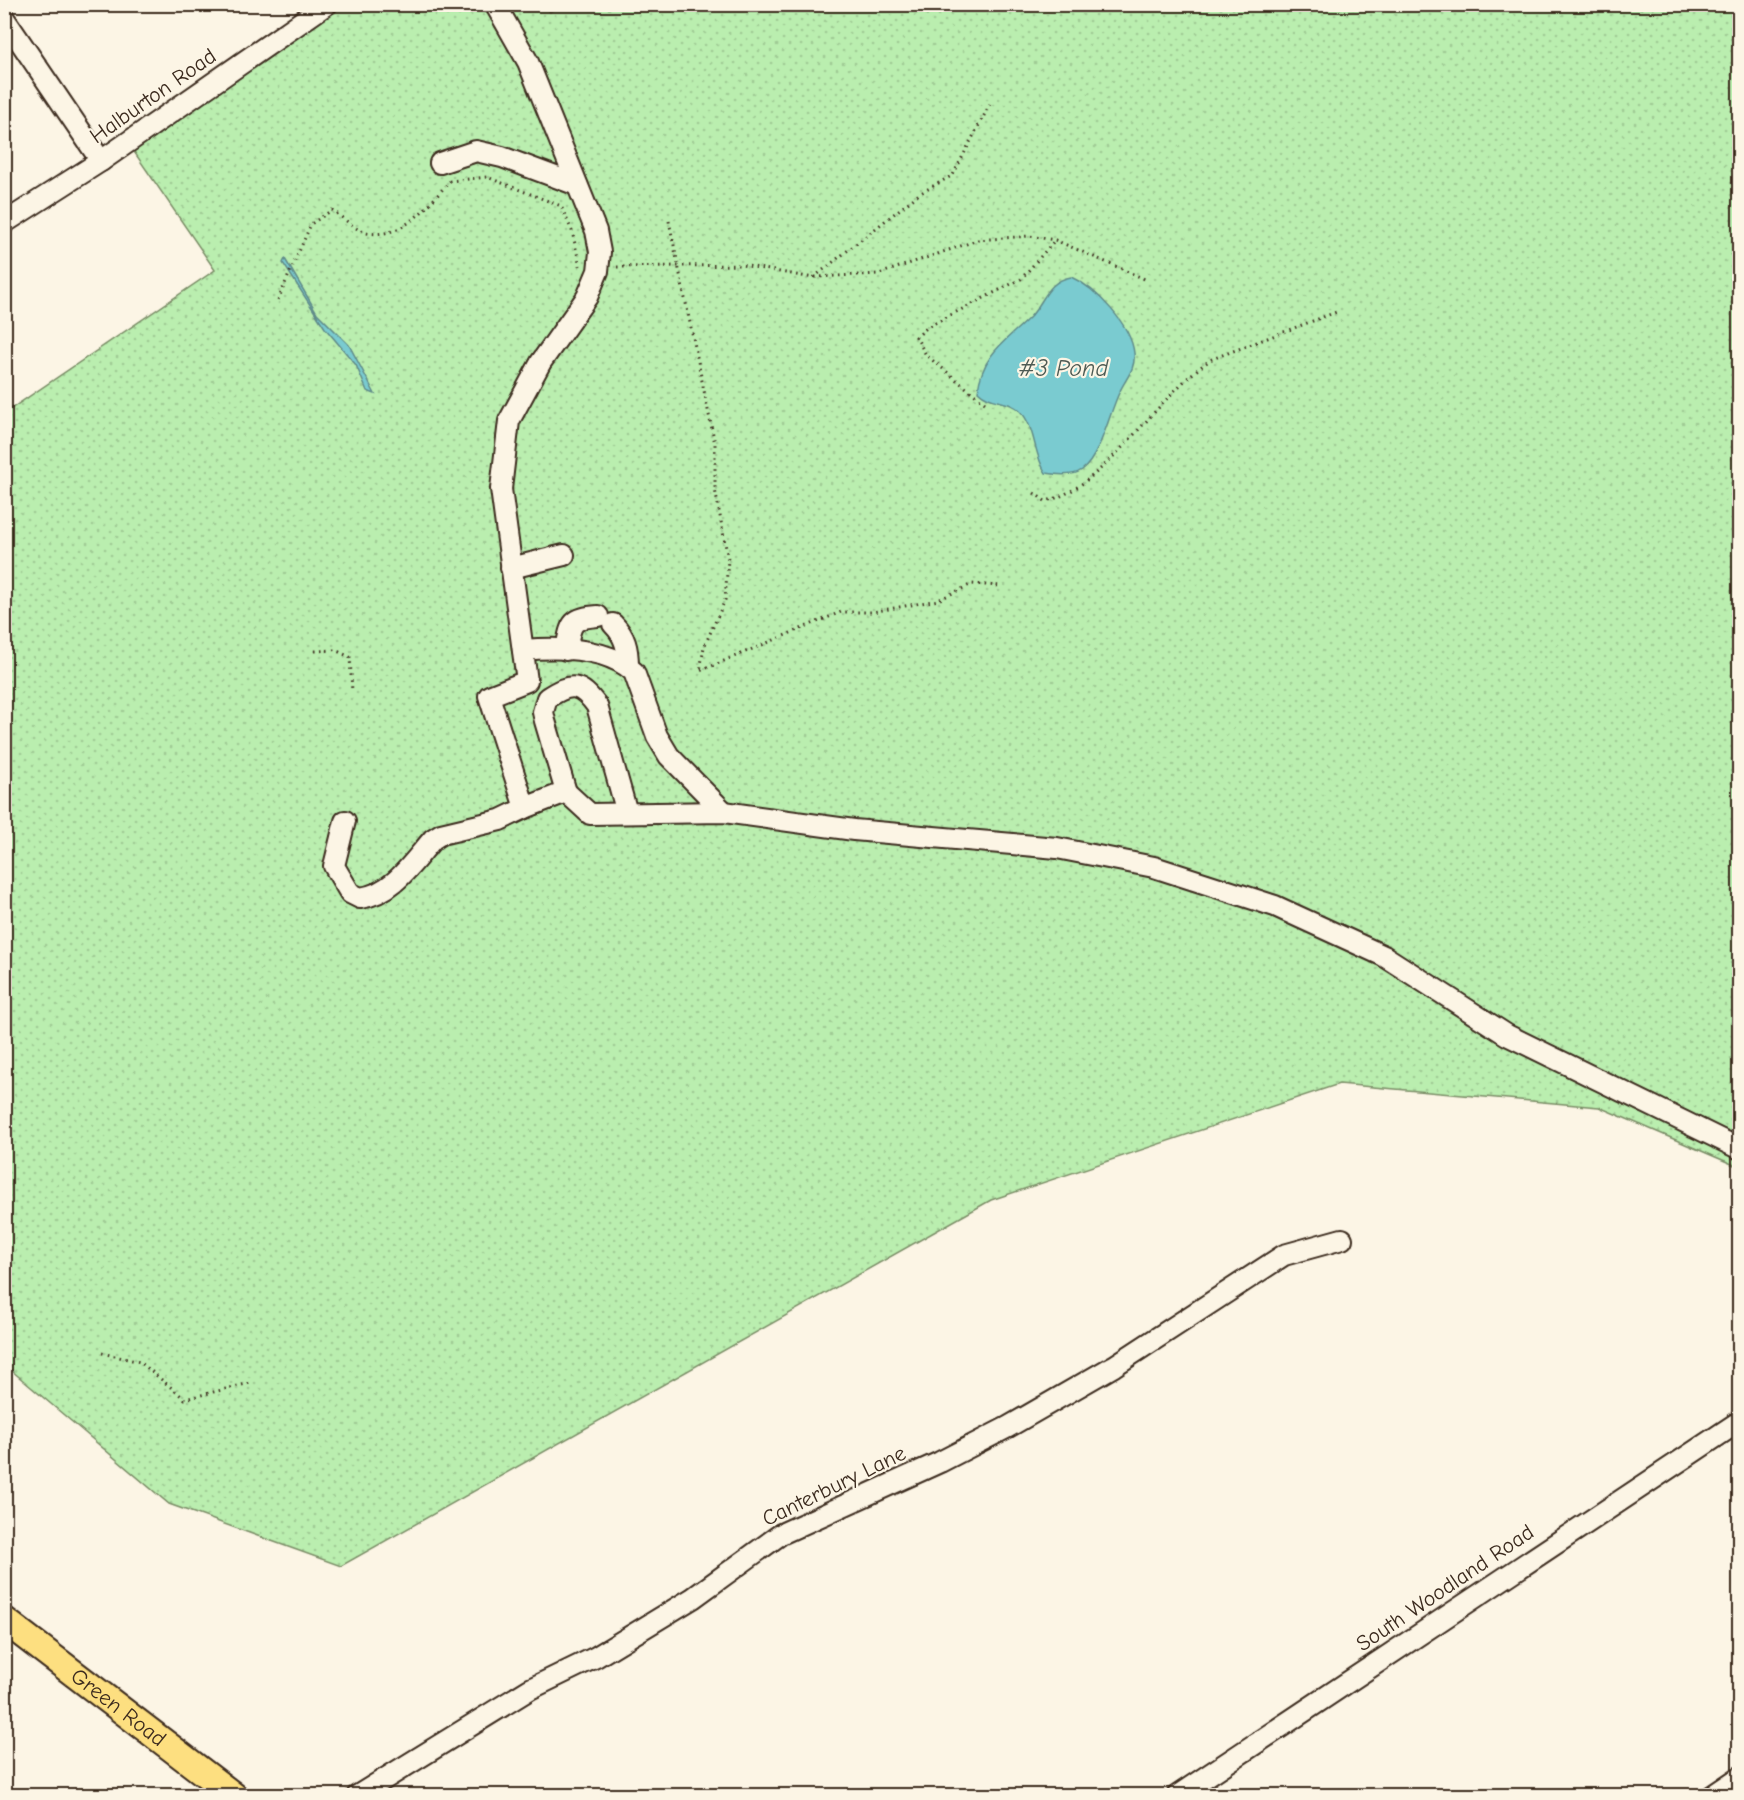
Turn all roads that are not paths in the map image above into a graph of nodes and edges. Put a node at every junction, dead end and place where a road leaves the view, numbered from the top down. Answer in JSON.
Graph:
{"nodes":[{"id":1,"x":327,"y":4,"type":"edge"},
{"id":2,"x":495,"y":4,"type":"edge"},
{"id":3,"x":4,"y":18,"type":"edge"},
{"id":4,"x":101,"y":161,"type":"junction"},
{"id":5,"x":440,"y":163,"type":"dead end"},
{"id":6,"x":577,"y":185,"type":"junction"},
{"id":7,"x":4,"y":223,"type":"edge"},
{"id":8,"x":564,"y":555,"type":"dead end"},
{"id":9,"x":511,"y":568,"type":"junction"},
{"id":10,"x":523,"y":650,"type":"junction"},
{"id":11,"x":566,"y":650,"type":"junction"},
{"id":12,"x":628,"y":666,"type":"junction"},
{"id":13,"x":527,"y":681,"type":"junction"},
{"id":14,"x":547,"y":698,"type":"junction"},
{"id":15,"x":566,"y":792,"type":"junction"},
{"id":16,"x":525,"y":808,"type":"junction"},
{"id":17,"x":724,"y":812,"type":"junction"},
{"id":18,"x":627,"y":813,"type":"junction"},
{"id":19,"x":345,"y":821,"type":"dead end"},
{"id":20,"x":1740,"y":1149,"type":"edge"},
{"id":21,"x":1342,"y":1239,"type":"dead end"},
{"id":22,"x":1740,"y":1421,"type":"edge"},
{"id":23,"x":4,"y":1620,"type":"edge"},
{"id":24,"x":1740,"y":1777,"type":"edge"},
{"id":25,"x":234,"y":1796,"type":"edge"},
{"id":26,"x":357,"y":1796,"type":"edge"},
{"id":27,"x":1177,"y":1796,"type":"edge"},
{"id":28,"x":1712,"y":1796,"type":"edge"}],
"edges":[{"from":1,"to":4,"type":"street","name":"Halburton Road"},
{"from":2,"to":6,"type":"street"},
{"from":3,"to":4,"type":"street"},
{"from":4,"to":7,"type":"street","name":"Halburton Road"},
{"from":5,"to":6,"type":"street"},
{"from":6,"to":9,"type":"street"},
{"from":8,"to":9,"type":"street"},
{"from":9,"to":10,"type":"street"},
{"from":10,"to":11,"type":"street"},
{"from":10,"to":13,"type":"street"},
{"from":11,"to":12,"type":"street"},
{"from":11,"to":12,"type":"street"},
{"from":12,"to":17,"type":"street"},
{"from":13,"to":14,"type":"street"},
{"from":13,"to":16,"type":"street"},
{"from":14,"to":15,"type":"street"},
{"from":14,"to":18,"type":"street"},
{"from":15,"to":16,"type":"street"},
{"from":15,"to":18,"type":"street"},
{"from":16,"to":19,"type":"street"},
{"from":17,"to":18,"type":"street"},
{"from":17,"to":20,"type":"street"},
{"from":21,"to":26,"type":"street","name":"Canterbury Lane"},
{"from":22,"to":27,"type":"street","name":"South Woodland Road"},
{"from":23,"to":25,"type":"main road","name":"Green Road"},
{"from":24,"to":28,"type":"street"}]}
